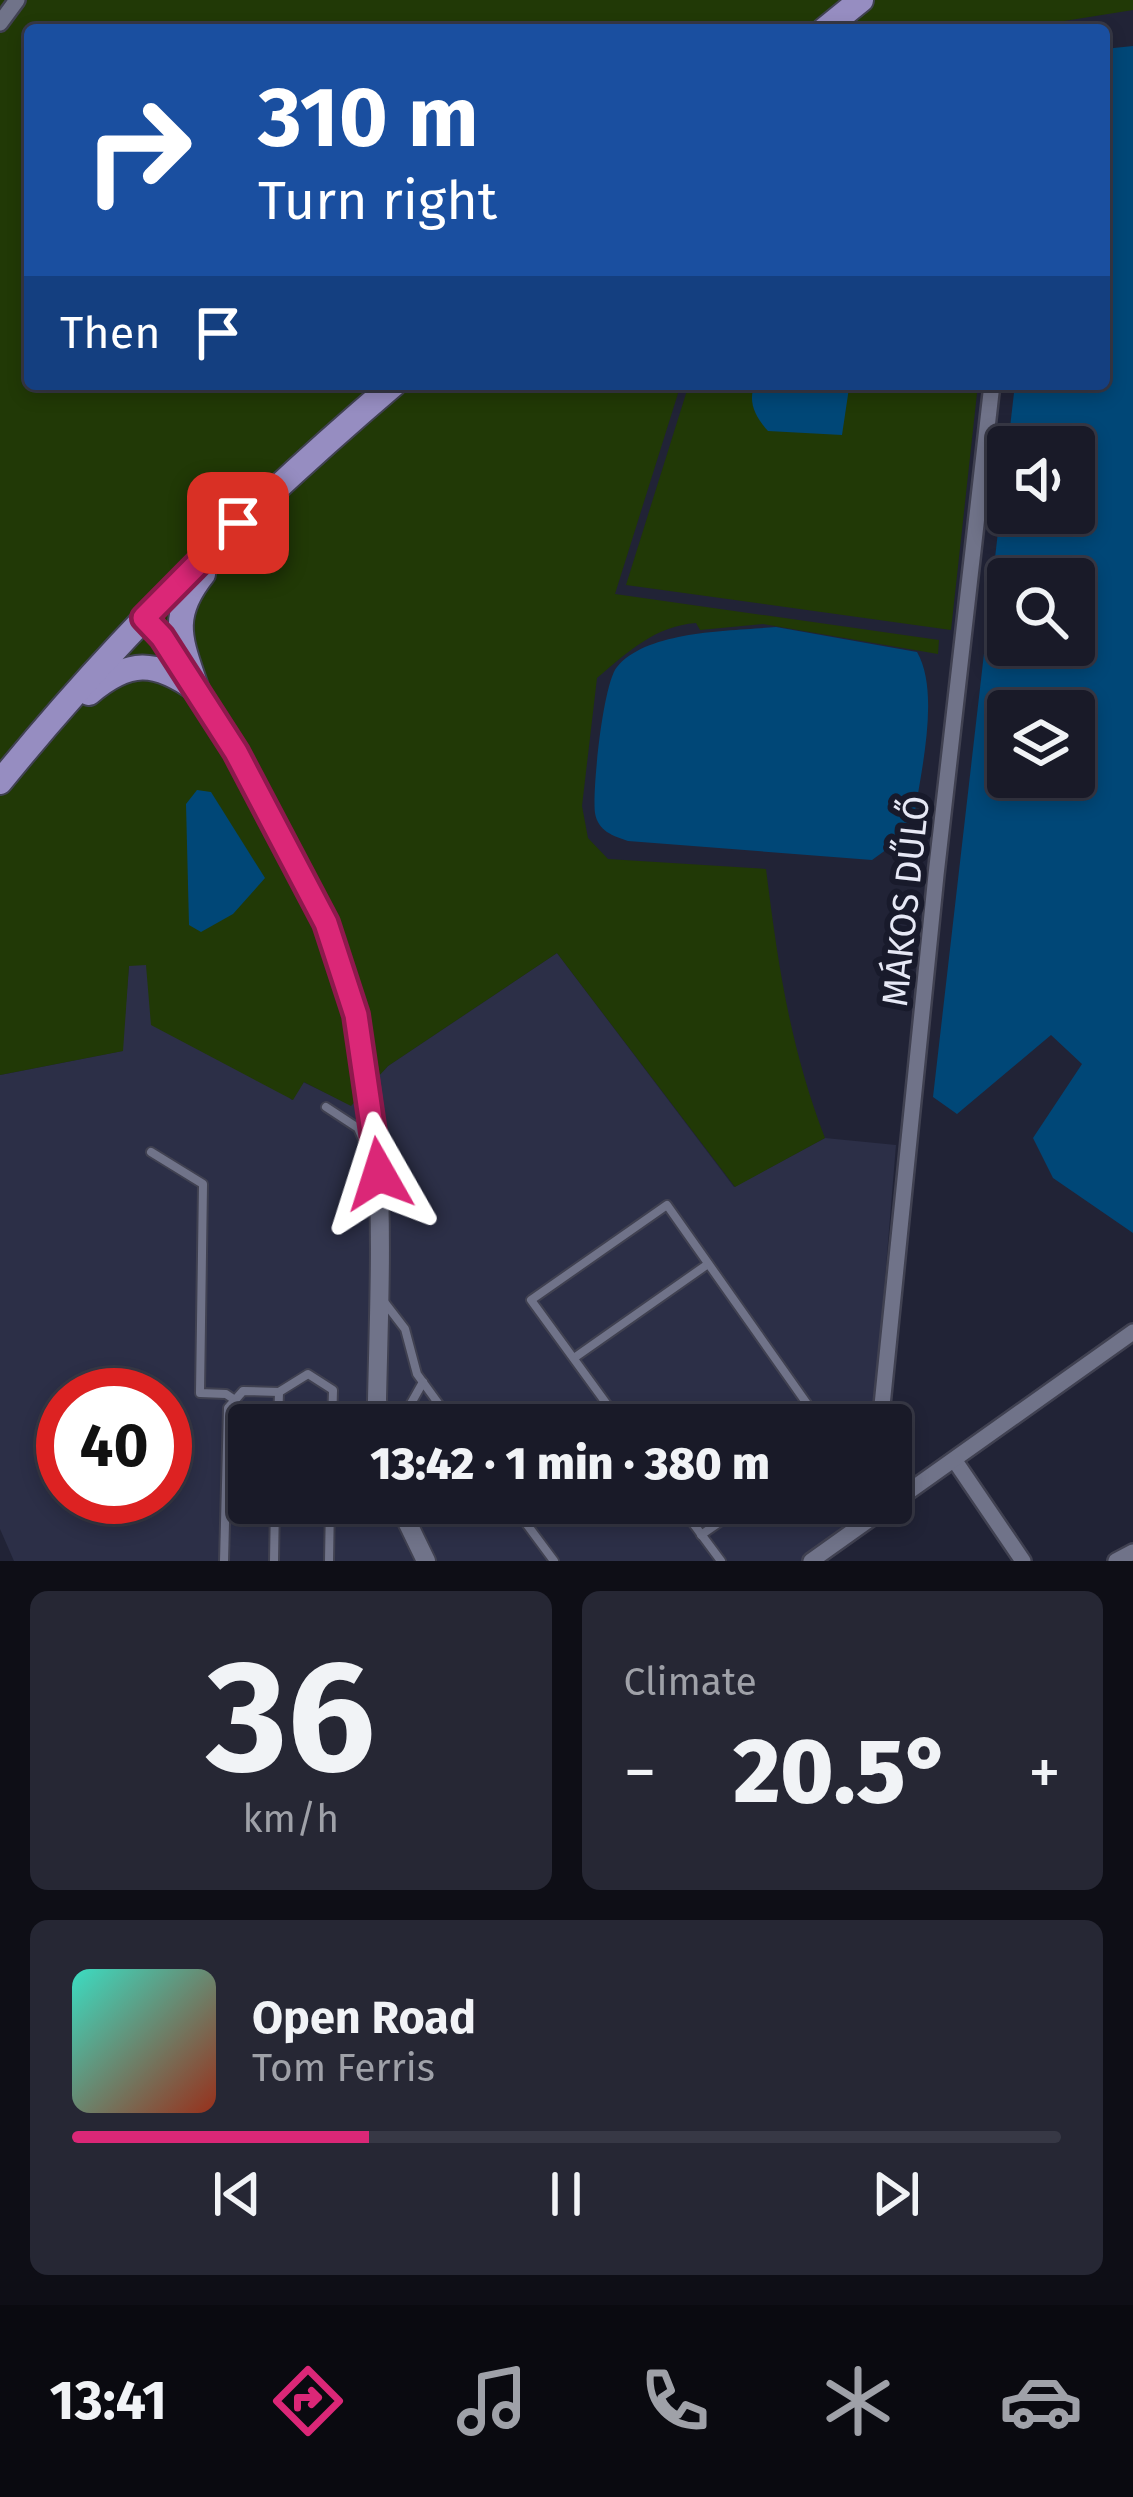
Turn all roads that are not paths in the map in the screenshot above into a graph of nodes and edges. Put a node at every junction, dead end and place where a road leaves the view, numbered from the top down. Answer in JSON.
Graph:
{"nodes":[{"id":1,"x":17,"y":0,"type":"edge"},
{"id":2,"x":861,"y":0,"type":"edge"},
{"id":3,"x":0,"y":23,"type":"edge"},
{"id":4,"x":831,"y":24,"type":"edge"},
{"id":5,"x":387,"y":390,"type":"edge"},
{"id":6,"x":991,"y":390,"type":"edge"},
{"id":7,"x":265,"y":497,"type":"junction"},
{"id":8,"x":144,"y":618,"type":"junction"},
{"id":9,"x":120,"y":657,"type":"junction"},
{"id":10,"x":197,"y":690,"type":"junction"},
{"id":11,"x":0,"y":782,"type":"edge"},
{"id":12,"x":326,"y":1107,"type":"dead end"},
{"id":13,"x":151,"y":1152,"type":"dead end"},
{"id":14,"x":379,"y":1174,"type":"junction"},
{"id":15,"x":708,"y":1264,"type":"junction"},
{"id":16,"x":379,"y":1295,"type":"junction"},
{"id":17,"x":1131,"y":1338,"type":"edge"},
{"id":18,"x":574,"y":1358,"type":"junction"},
{"id":19,"x":423,"y":1382,"type":"junction"},
{"id":20,"x":279,"y":1392,"type":"junction"},
{"id":21,"x":236,"y":1400,"type":"junction"},
{"id":22,"x":279,"y":1404,"type":"edge"},
{"id":23,"x":333,"y":1404,"type":"edge"},
{"id":24,"x":380,"y":1404,"type":"edge"},
{"id":25,"x":411,"y":1404,"type":"edge"},
{"id":26,"x":439,"y":1404,"type":"edge"},
{"id":27,"x":607,"y":1404,"type":"edge"},
{"id":28,"x":807,"y":1404,"type":"edge"},
{"id":29,"x":882,"y":1404,"type":"edge"},
{"id":30,"x":955,"y":1461,"type":"junction"},
{"id":31,"x":912,"y":1488,"type":"edge"},
{"id":32,"x":275,"y":1524,"type":"edge"},
{"id":33,"x":329,"y":1524,"type":"edge"},
{"id":34,"x":408,"y":1524,"type":"edge"},
{"id":35,"x":527,"y":1524,"type":"edge"},
{"id":36,"x":693,"y":1524,"type":"edge"},
{"id":37,"x":717,"y":1524,"type":"edge"},
{"id":38,"x":860,"y":1524,"type":"edge"},
{"id":39,"x":701,"y":1535,"type":"junction"},
{"id":40,"x":1133,"y":1552,"type":"edge"},
{"id":41,"x":224,"y":1561,"type":"edge"},
{"id":42,"x":274,"y":1561,"type":"edge"},
{"id":43,"x":328,"y":1561,"type":"edge"},
{"id":44,"x":426,"y":1561,"type":"edge"},
{"id":45,"x":554,"y":1561,"type":"edge"},
{"id":46,"x":721,"y":1561,"type":"edge"},
{"id":47,"x":811,"y":1561,"type":"edge"},
{"id":48,"x":1023,"y":1561,"type":"edge"},
{"id":49,"x":1116,"y":1561,"type":"edge"}],
"edges":[{"from":1,"to":3,"type":"street"},
{"from":2,"to":4,"type":"main road"},
{"from":5,"to":7,"type":"main road"},
{"from":6,"to":29,"type":"street","name":"MÁKOS DŰLŐ"},
{"from":7,"to":8,"type":"main road"},
{"from":7,"to":10,"type":"main road"},
{"from":8,"to":9,"type":"main road"},
{"from":8,"to":10,"type":"street"},
{"from":9,"to":10,"type":"main road"},
{"from":9,"to":11,"type":"main road"},
{"from":10,"to":14,"type":"street"},
{"from":12,"to":14,"type":"lane"},
{"from":13,"to":21,"type":"lane"},
{"from":14,"to":16,"type":"street"},
{"from":15,"to":18,"type":"lane"},
{"from":15,"to":18,"type":"lane"},
{"from":15,"to":28,"type":"lane"},
{"from":16,"to":19,"type":"lane"},
{"from":16,"to":24,"type":"street"},
{"from":17,"to":30,"type":"street"},
{"from":18,"to":27,"type":"lane"},
{"from":19,"to":25,"type":"lane"},
{"from":19,"to":26,"type":"lane"},
{"from":20,"to":21,"type":"lane"},
{"from":20,"to":22,"type":"lane"},
{"from":20,"to":23,"type":"lane"},
{"from":21,"to":41,"type":"lane"},
{"from":30,"to":31,"type":"street"},
{"from":30,"to":48,"type":"street"},
{"from":32,"to":42,"type":"lane"},
{"from":33,"to":43,"type":"lane"},
{"from":34,"to":44,"type":"street"},
{"from":35,"to":45,"type":"lane"},
{"from":36,"to":39,"type":"lane"},
{"from":37,"to":39,"type":"lane"},
{"from":38,"to":47,"type":"street"},
{"from":39,"to":46,"type":"lane"},
{"from":40,"to":49,"type":"street"}]}
